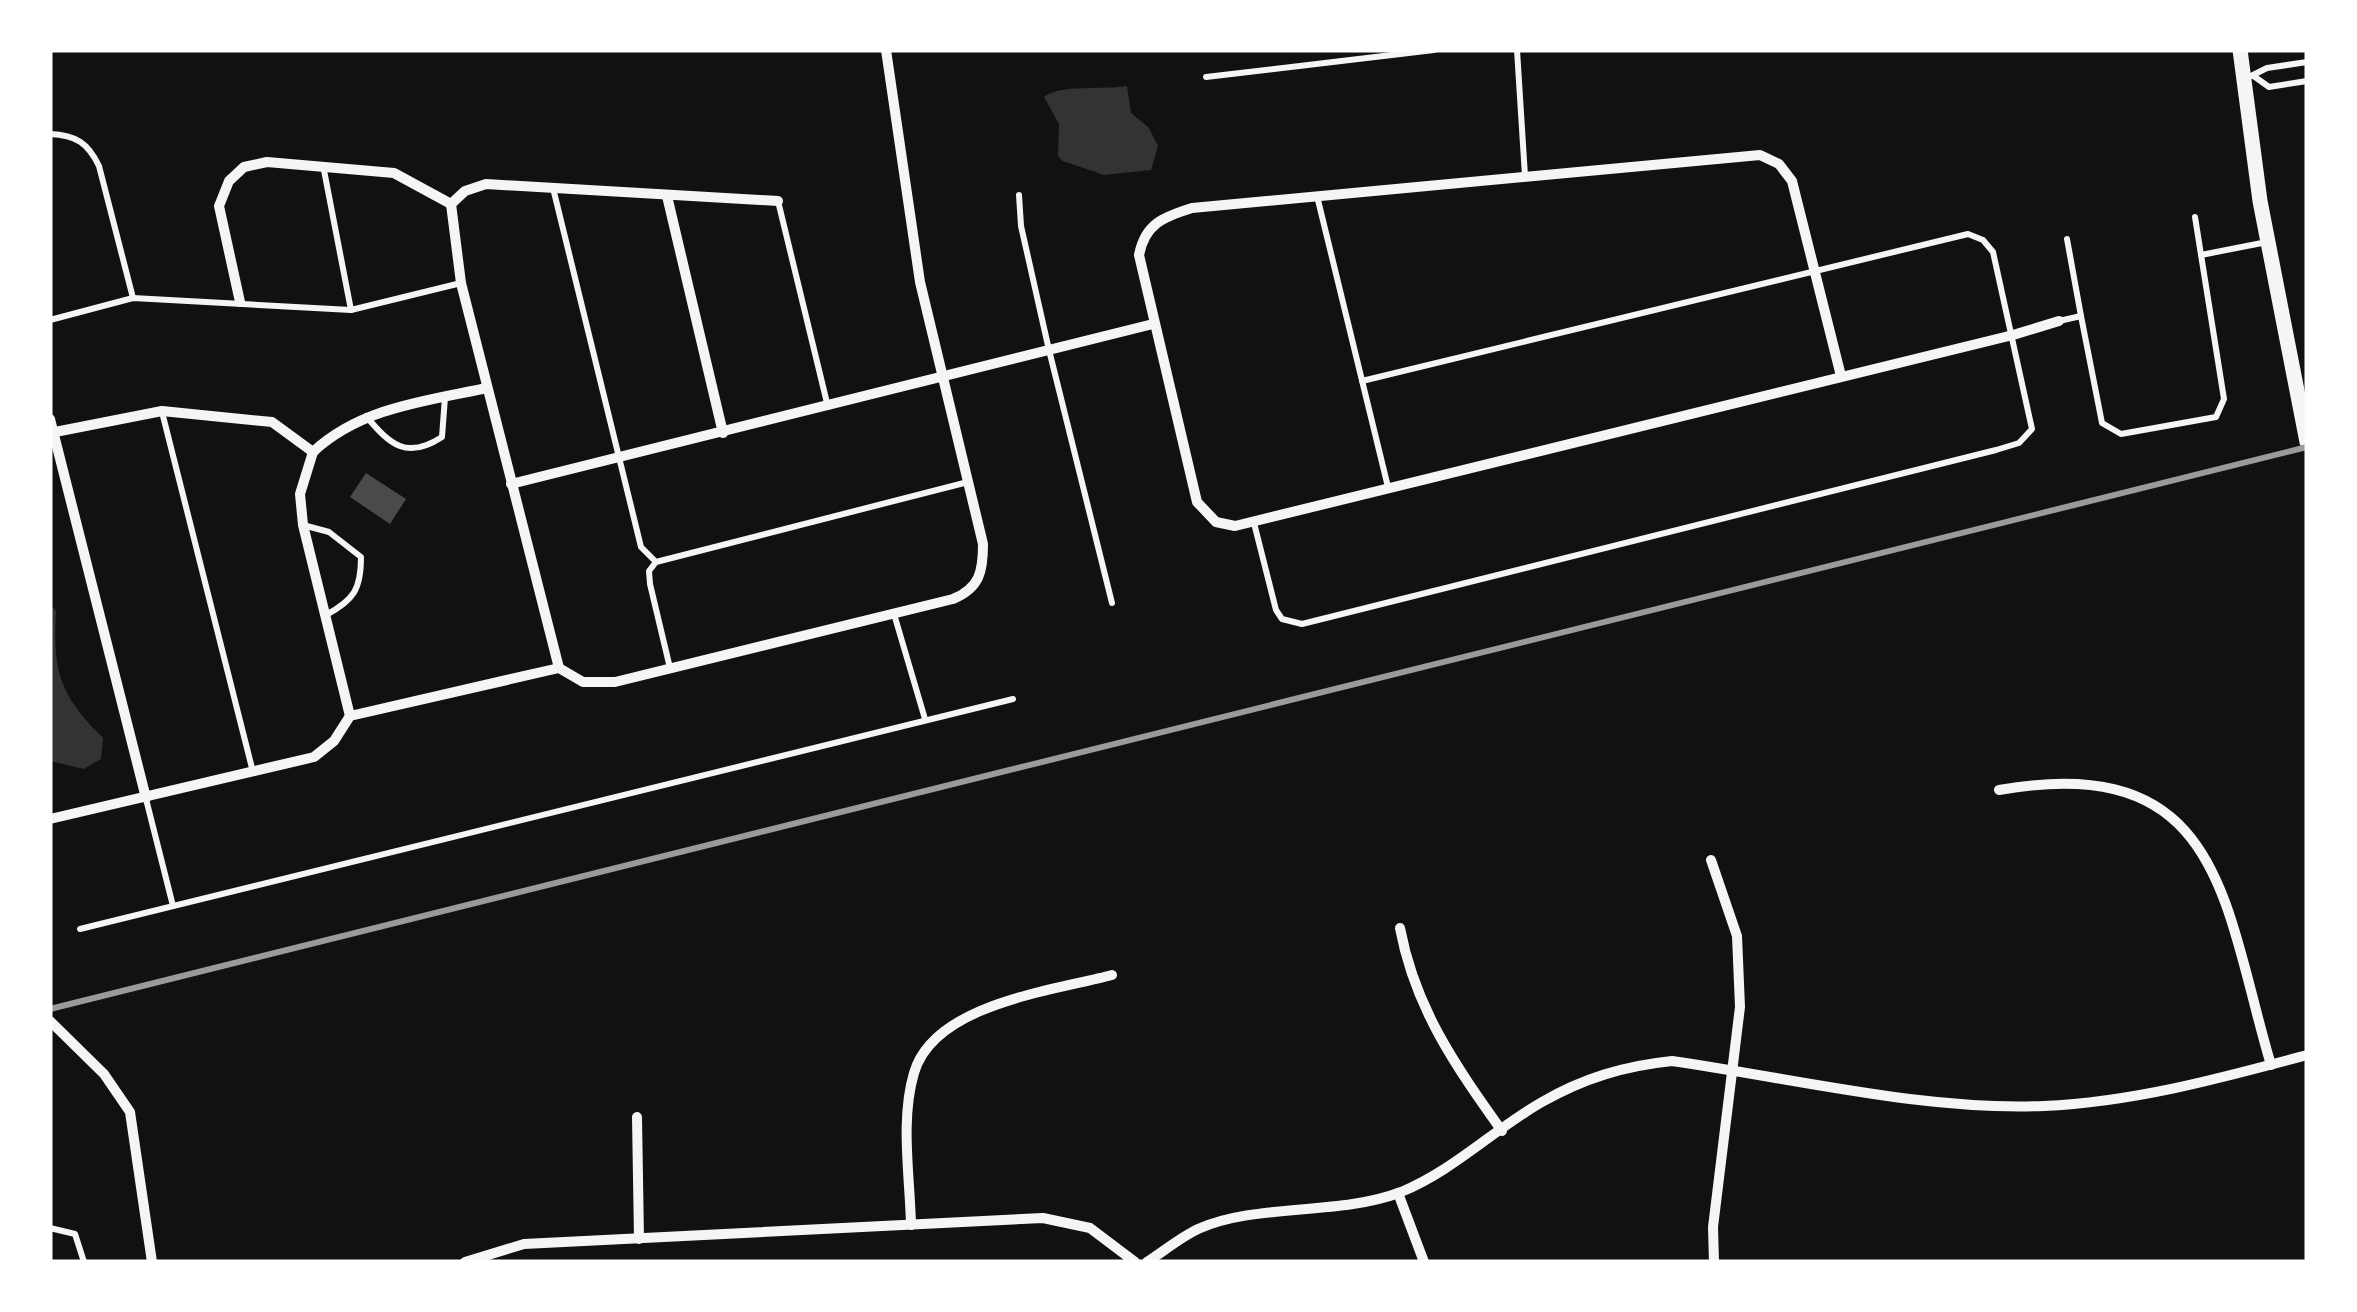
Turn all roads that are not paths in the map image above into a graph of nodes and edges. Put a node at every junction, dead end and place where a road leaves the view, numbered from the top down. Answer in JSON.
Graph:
{"nodes":[{"id":1,"x":886,"y":50,"type":"edge"},
{"id":2,"x":1434,"y":50,"type":"edge"},
{"id":3,"x":1517,"y":50,"type":"edge"},
{"id":4,"x":2240,"y":50,"type":"edge"},
{"id":5,"x":2307,"y":62,"type":"edge"},
{"id":6,"x":1206,"y":76,"type":"dead end"},
{"id":7,"x":2249,"y":78,"type":"junction"},
{"id":8,"x":2307,"y":81,"type":"edge"},
{"id":9,"x":50,"y":134,"type":"edge"},
{"id":10,"x":323,"y":165,"type":"junction"},
{"id":11,"x":1525,"y":176,"type":"junction"},
{"id":12,"x":553,"y":188,"type":"junction"},
{"id":13,"x":1020,"y":195,"type":"dead end"},
{"id":14,"x":667,"y":196,"type":"junction"},
{"id":15,"x":1317,"y":196,"type":"junction"},
{"id":16,"x":778,"y":201,"type":"joint"},
{"id":17,"x":451,"y":204,"type":"junction"},
{"id":18,"x":2195,"y":217,"type":"dead end"},
{"id":19,"x":2067,"y":239,"type":"dead end"},
{"id":20,"x":2268,"y":242,"type":"junction"},
{"id":21,"x":2201,"y":255,"type":"junction"},
{"id":22,"x":1816,"y":270,"type":"junction"},
{"id":23,"x":461,"y":282,"type":"junction"},
{"id":24,"x":133,"y":298,"type":"junction"},
{"id":25,"x":240,"y":302,"type":"junction"},
{"id":26,"x":351,"y":310,"type":"junction"},
{"id":27,"x":2081,"y":316,"type":"junction"},
{"id":28,"x":50,"y":320,"type":"edge"},
{"id":29,"x":2059,"y":320,"type":"joint"},
{"id":30,"x":1152,"y":324,"type":"junction"},
{"id":31,"x":2012,"y":335,"type":"junction"},
{"id":32,"x":1049,"y":350,"type":"junction"},
{"id":33,"x":941,"y":376,"type":"junction"},
{"id":34,"x":1841,"y":376,"type":"junction"},
{"id":35,"x":1362,"y":381,"type":"junction"},
{"id":36,"x":487,"y":388,"type":"junction"},
{"id":37,"x":445,"y":397,"type":"junction"},
{"id":38,"x":828,"y":407,"type":"junction"},
{"id":39,"x":162,"y":410,"type":"junction"},
{"id":40,"x":366,"y":416,"type":"junction"},
{"id":41,"x":50,"y":420,"type":"edge"},
{"id":42,"x":722,"y":432,"type":"junction"},
{"id":43,"x":52,"y":433,"type":"edge"},
{"id":44,"x":2307,"y":442,"type":"edge"},
{"id":45,"x":312,"y":452,"type":"junction"},
{"id":46,"x":618,"y":460,"type":"junction"},
{"id":47,"x":969,"y":482,"type":"junction"},
{"id":48,"x":511,"y":484,"type":"junction"},
{"id":49,"x":1388,"y":489,"type":"junction"},
{"id":50,"x":1254,"y":522,"type":"junction"},
{"id":51,"x":303,"y":525,"type":"junction"},
{"id":52,"x":656,"y":562,"type":"junction"},
{"id":53,"x":1112,"y":603,"type":"dead end"},
{"id":54,"x":894,"y":614,"type":"junction"},
{"id":55,"x":325,"y":615,"type":"junction"},
{"id":56,"x":559,"y":668,"type":"junction"},
{"id":57,"x":671,"y":668,"type":"junction"},
{"id":58,"x":1013,"y":699,"type":"dead end"},
{"id":59,"x":350,"y":716,"type":"junction"},
{"id":60,"x":925,"y":719,"type":"junction"},
{"id":61,"x":253,"y":772,"type":"junction"},
{"id":62,"x":1999,"y":790,"type":"dead end"},
{"id":63,"x":146,"y":798,"type":"junction"},
{"id":64,"x":50,"y":819,"type":"edge"},
{"id":65,"x":1711,"y":860,"type":"dead end"},
{"id":66,"x":173,"y":906,"type":"junction"},
{"id":67,"x":1400,"y":928,"type":"dead end"},
{"id":68,"x":80,"y":929,"type":"dead end"},
{"id":69,"x":1112,"y":975,"type":"dead end"},
{"id":70,"x":50,"y":1021,"type":"edge"},
{"id":71,"x":2307,"y":1056,"type":"edge"},
{"id":72,"x":2271,"y":1065,"type":"junction"},
{"id":73,"x":1732,"y":1070,"type":"junction"},
{"id":74,"x":638,"y":1117,"type":"dead end"},
{"id":75,"x":1502,"y":1130,"type":"junction"},
{"id":76,"x":1398,"y":1193,"type":"junction"},
{"id":77,"x":911,"y":1226,"type":"junction"},
{"id":78,"x":50,"y":1228,"type":"edge"},
{"id":79,"x":638,"y":1239,"type":"junction"},
{"id":80,"x":84,"y":1262,"type":"edge"},
{"id":81,"x":152,"y":1262,"type":"edge"},
{"id":82,"x":464,"y":1262,"type":"edge"},
{"id":83,"x":1135,"y":1262,"type":"edge"},
{"id":84,"x":1147,"y":1262,"type":"edge"},
{"id":85,"x":1424,"y":1262,"type":"edge"},
{"id":86,"x":1714,"y":1262,"type":"edge"}],
"edges":[{"from":1,"to":33,"type":"street"},
{"from":2,"to":6,"type":"lane"},
{"from":3,"to":11,"type":"lane"},
{"from":4,"to":7,"type":"street"},
{"from":5,"to":7,"type":"lane"},
{"from":7,"to":8,"type":"lane"},
{"from":7,"to":20,"type":"street"},
{"from":9,"to":24,"type":"lane"},
{"from":10,"to":17,"type":"street"},
{"from":10,"to":25,"type":"street"},
{"from":10,"to":26,"type":"lane"},
{"from":11,"to":15,"type":"street"},
{"from":11,"to":22,"type":"street"},
{"from":12,"to":14,"type":"street"},
{"from":12,"to":17,"type":"street"},
{"from":12,"to":46,"type":"lane"},
{"from":13,"to":32,"type":"lane"},
{"from":14,"to":16,"type":"street"},
{"from":14,"to":42,"type":"street"},
{"from":15,"to":30,"type":"street"},
{"from":15,"to":35,"type":"lane"},
{"from":16,"to":38,"type":"lane"},
{"from":17,"to":23,"type":"street"},
{"from":18,"to":21,"type":"lane"},
{"from":19,"to":27,"type":"lane"},
{"from":20,"to":21,"type":"lane"},
{"from":20,"to":44,"type":"street"},
{"from":21,"to":27,"type":"lane"},
{"from":22,"to":31,"type":"lane"},
{"from":22,"to":34,"type":"street"},
{"from":22,"to":35,"type":"lane"},
{"from":23,"to":26,"type":"lane"},
{"from":23,"to":36,"type":"street"},
{"from":24,"to":25,"type":"lane"},
{"from":24,"to":28,"type":"lane"},
{"from":25,"to":26,"type":"lane"},
{"from":27,"to":29,"type":"lane"},
{"from":29,"to":31,"type":"street"},
{"from":30,"to":32,"type":"street"},
{"from":30,"to":50,"type":"street"},
{"from":31,"to":34,"type":"street"},
{"from":31,"to":50,"type":"lane"},
{"from":32,"to":33,"type":"street"},
{"from":32,"to":53,"type":"lane"},
{"from":33,"to":38,"type":"street"},
{"from":33,"to":47,"type":"street"},
{"from":34,"to":49,"type":"street"},
{"from":35,"to":49,"type":"lane"},
{"from":36,"to":37,"type":"street"},
{"from":36,"to":48,"type":"street"},
{"from":37,"to":40,"type":"street"},
{"from":37,"to":40,"type":"lane"},
{"from":38,"to":42,"type":"street"},
{"from":39,"to":43,"type":"street"},
{"from":39,"to":45,"type":"street"},
{"from":39,"to":61,"type":"lane"},
{"from":40,"to":45,"type":"street"},
{"from":41,"to":43,"type":"street"},
{"from":42,"to":46,"type":"street"},
{"from":43,"to":63,"type":"street"},
{"from":45,"to":51,"type":"street"},
{"from":46,"to":48,"type":"street"},
{"from":46,"to":52,"type":"lane"},
{"from":47,"to":52,"type":"lane"},
{"from":47,"to":54,"type":"street"},
{"from":48,"to":56,"type":"street"},
{"from":49,"to":50,"type":"street"},
{"from":51,"to":55,"type":"street"},
{"from":51,"to":55,"type":"lane"},
{"from":52,"to":57,"type":"lane"},
{"from":54,"to":57,"type":"street"},
{"from":54,"to":60,"type":"lane"},
{"from":55,"to":59,"type":"street"},
{"from":56,"to":57,"type":"street"},
{"from":56,"to":59,"type":"street"},
{"from":58,"to":60,"type":"lane"},
{"from":59,"to":61,"type":"street"},
{"from":60,"to":66,"type":"lane"},
{"from":61,"to":63,"type":"street"},
{"from":62,"to":72,"type":"street"},
{"from":63,"to":64,"type":"street"},
{"from":63,"to":66,"type":"lane"},
{"from":65,"to":73,"type":"street"},
{"from":66,"to":68,"type":"lane"},
{"from":67,"to":75,"type":"street"},
{"from":69,"to":77,"type":"street"},
{"from":70,"to":81,"type":"street"},
{"from":71,"to":72,"type":"street"},
{"from":72,"to":73,"type":"street"},
{"from":73,"to":75,"type":"street"},
{"from":73,"to":86,"type":"street"},
{"from":74,"to":79,"type":"street"},
{"from":75,"to":76,"type":"street"},
{"from":76,"to":84,"type":"street"},
{"from":76,"to":85,"type":"street"},
{"from":77,"to":79,"type":"street"},
{"from":77,"to":83,"type":"street"},
{"from":78,"to":80,"type":"lane"},
{"from":79,"to":82,"type":"street"}]}
